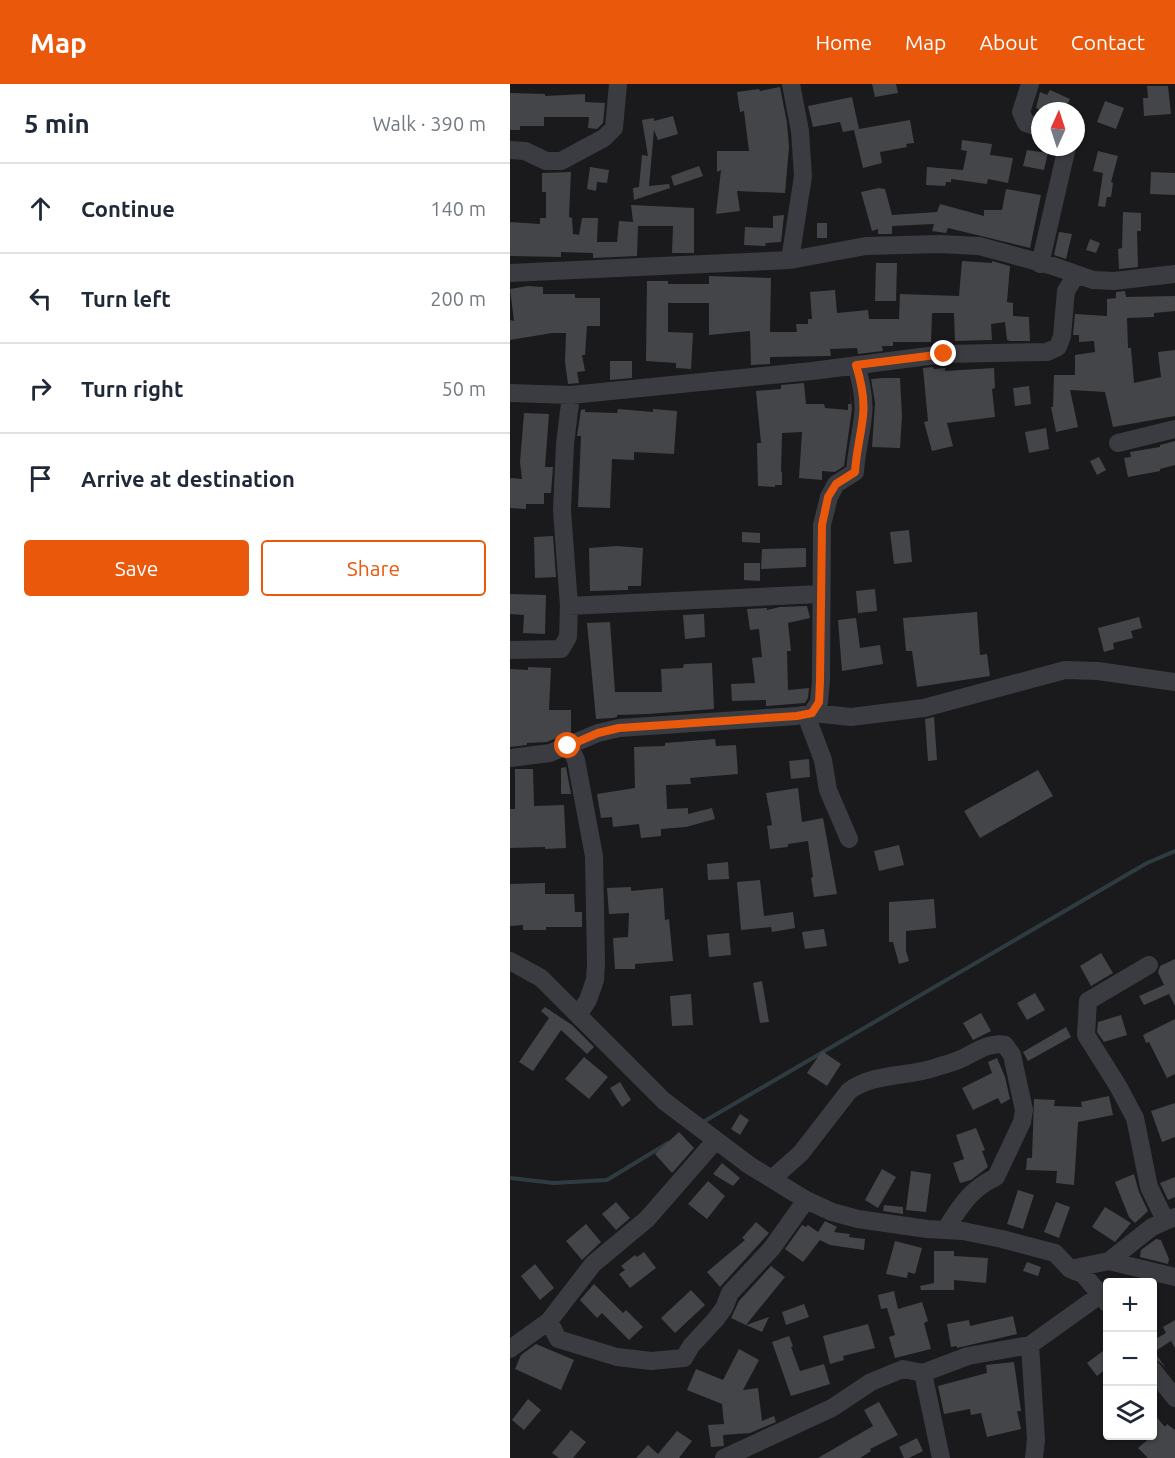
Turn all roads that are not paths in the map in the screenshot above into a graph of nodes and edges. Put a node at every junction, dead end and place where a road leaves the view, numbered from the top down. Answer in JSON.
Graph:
{"nodes":[{"id":1,"x":618,"y":84,"type":"edge"},
{"id":2,"x":791,"y":84,"type":"edge"},
{"id":3,"x":1030,"y":84,"type":"edge"},
{"id":4,"x":1031,"y":125,"type":"edge"},
{"id":5,"x":510,"y":150,"type":"edge"},
{"id":6,"x":1065,"y":156,"type":"edge"},
{"id":7,"x":790,"y":260,"type":"junction"},
{"id":8,"x":1040,"y":264,"type":"junction"},
{"id":9,"x":510,"y":273,"type":"edge"},
{"id":10,"x":1076,"y":274,"type":"junction"},
{"id":11,"x":1175,"y":274,"type":"edge"},
{"id":12,"x":856,"y":365,"type":"junction"},
{"id":13,"x":510,"y":393,"type":"edge"},
{"id":14,"x":571,"y":395,"type":"junction"},
{"id":15,"x":1175,"y":429,"type":"edge"},
{"id":16,"x":1118,"y":443,"type":"dead end"},
{"id":17,"x":820,"y":594,"type":"junction"},
{"id":18,"x":569,"y":606,"type":"junction"},
{"id":19,"x":510,"y":650,"type":"edge"},
{"id":20,"x":1175,"y":682,"type":"edge"},
{"id":21,"x":812,"y":713,"type":"junction"},
{"id":22,"x":568,"y":746,"type":"junction"},
{"id":23,"x":510,"y":758,"type":"edge"},
{"id":24,"x":849,"y":839,"type":"dead end"},
{"id":25,"x":510,"y":961,"type":"edge"},
{"id":26,"x":1149,"y":965,"type":"dead end"},
{"id":27,"x":578,"y":1015,"type":"junction"},
{"id":28,"x":716,"y":1140,"type":"junction"},
{"id":29,"x":773,"y":1178,"type":"junction"},
{"id":30,"x":806,"y":1200,"type":"junction"},
{"id":31,"x":1170,"y":1219,"type":"edge"},
{"id":32,"x":945,"y":1230,"type":"junction"},
{"id":33,"x":1109,"y":1261,"type":"junction"},
{"id":34,"x":1070,"y":1269,"type":"junction"},
{"id":35,"x":1175,"y":1277,"type":"edge"},
{"id":36,"x":1103,"y":1299,"type":"edge"},
{"id":37,"x":1103,"y":1301,"type":"edge"},
{"id":38,"x":549,"y":1321,"type":"junction"},
{"id":39,"x":1030,"y":1345,"type":"junction"},
{"id":40,"x":510,"y":1349,"type":"edge"},
{"id":41,"x":923,"y":1373,"type":"junction"},
{"id":42,"x":1157,"y":1375,"type":"edge"},
{"id":43,"x":1175,"y":1398,"type":"edge"},
{"id":44,"x":724,"y":1458,"type":"edge"},
{"id":45,"x":941,"y":1458,"type":"edge"},
{"id":46,"x":1034,"y":1458,"type":"edge"}],
"edges":[{"from":1,"to":5,"type":"street"},
{"from":2,"to":7,"type":"street"},
{"from":3,"to":4,"type":"street"},
{"from":6,"to":8,"type":"street"},
{"from":7,"to":8,"type":"street"},
{"from":7,"to":9,"type":"street"},
{"from":8,"to":10,"type":"street"},
{"from":10,"to":11,"type":"street"},
{"from":10,"to":12,"type":"street"},
{"from":12,"to":14,"type":"street"},
{"from":12,"to":17,"type":"street"},
{"from":13,"to":14,"type":"street"},
{"from":14,"to":18,"type":"street"},
{"from":15,"to":16,"type":"street"},
{"from":17,"to":18,"type":"street"},
{"from":17,"to":21,"type":"street"},
{"from":18,"to":19,"type":"street"},
{"from":20,"to":21,"type":"street"},
{"from":21,"to":22,"type":"street"},
{"from":21,"to":24,"type":"street"},
{"from":22,"to":23,"type":"street"},
{"from":22,"to":27,"type":"street"},
{"from":25,"to":27,"type":"street"},
{"from":26,"to":31,"type":"street"},
{"from":27,"to":28,"type":"street"},
{"from":28,"to":29,"type":"street"},
{"from":28,"to":38,"type":"street"},
{"from":29,"to":30,"type":"street"},
{"from":29,"to":32,"type":"street"},
{"from":30,"to":32,"type":"street"},
{"from":30,"to":38,"type":"street"},
{"from":31,"to":33,"type":"street"},
{"from":32,"to":34,"type":"street"},
{"from":33,"to":34,"type":"street"},
{"from":33,"to":35,"type":"street"},
{"from":34,"to":36,"type":"street"},
{"from":37,"to":39,"type":"street"},
{"from":38,"to":40,"type":"street"},
{"from":39,"to":41,"type":"street"},
{"from":39,"to":46,"type":"street"},
{"from":41,"to":44,"type":"street"},
{"from":41,"to":45,"type":"street"},
{"from":42,"to":43,"type":"street"}]}
